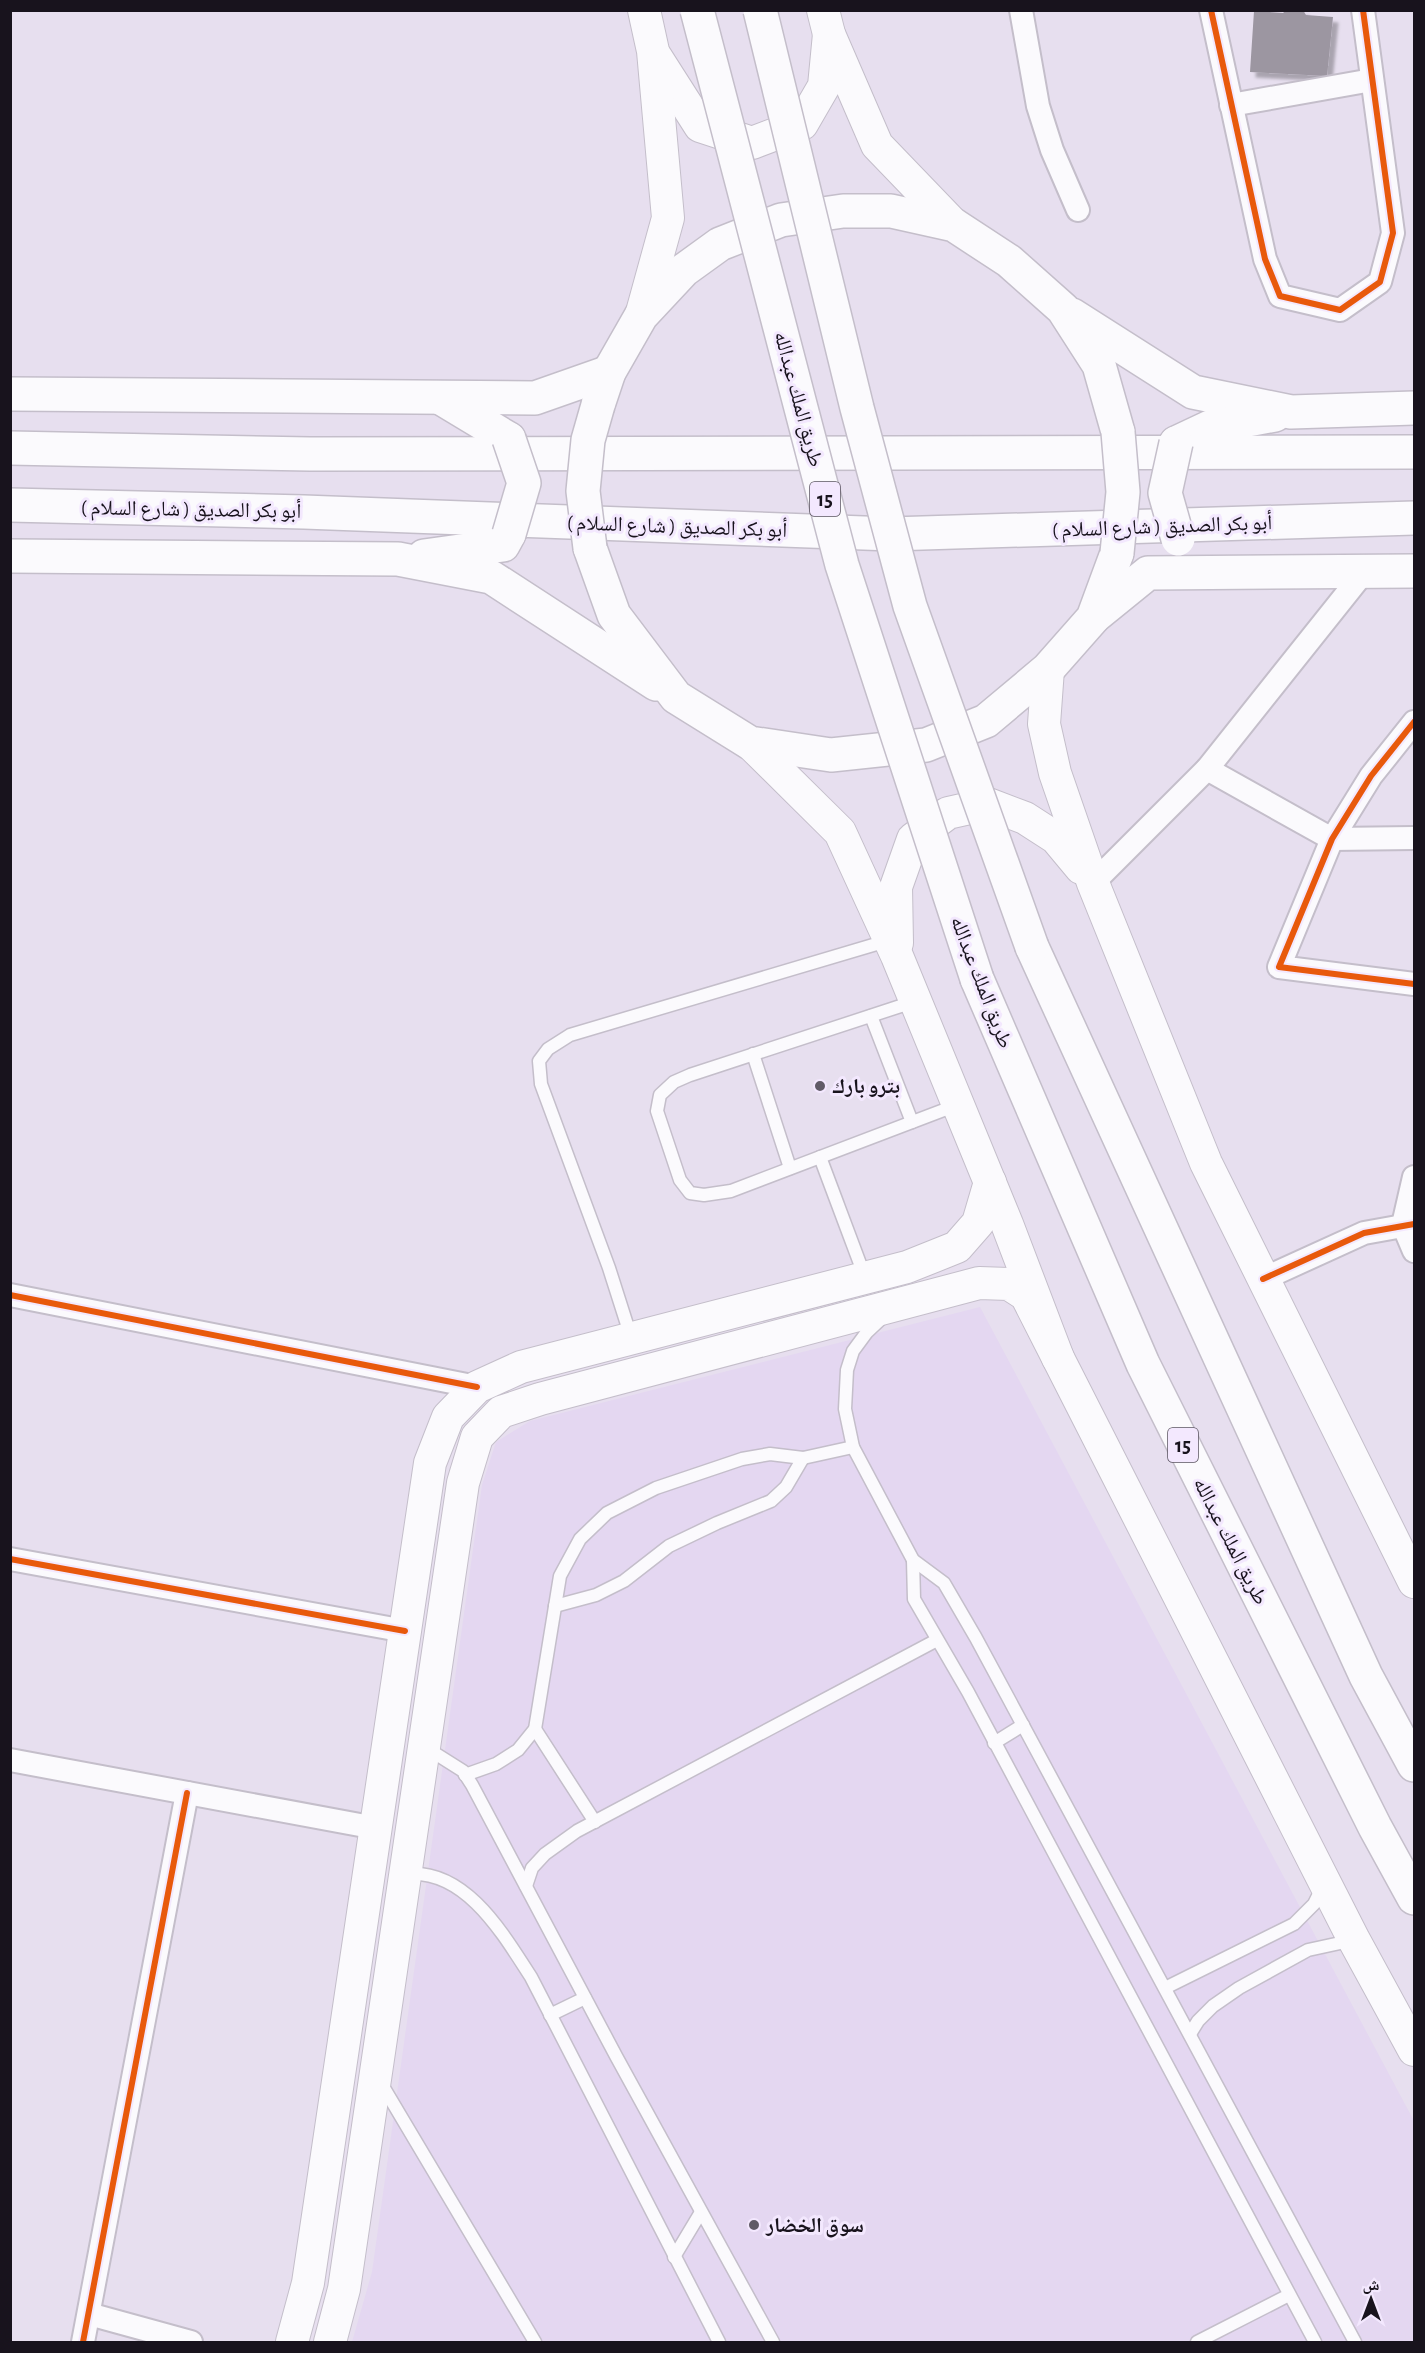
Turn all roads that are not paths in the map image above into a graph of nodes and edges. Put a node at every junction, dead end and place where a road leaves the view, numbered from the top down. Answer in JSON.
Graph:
{"nodes":[{"id":1,"x":644,"y":10,"type":"edge"},
{"id":2,"x":697,"y":10,"type":"edge"},
{"id":3,"x":760,"y":10,"type":"edge"},
{"id":4,"x":1021,"y":10,"type":"edge"},
{"id":5,"x":1211,"y":10,"type":"edge"},
{"id":6,"x":1363,"y":10,"type":"edge"},
{"id":7,"x":826,"y":22,"type":"edge"},
{"id":8,"x":653,"y":51,"type":"junction"},
{"id":9,"x":1372,"y":80,"type":"junction"},
{"id":10,"x":1231,"y":105,"type":"junction"},
{"id":11,"x":1078,"y":210,"type":"dead end"},
{"id":12,"x":954,"y":225,"type":"junction"},
{"id":13,"x":1063,"y":309,"type":"junction"},
{"id":14,"x":641,"y":316,"type":"junction"},
{"id":15,"x":609,"y":372,"type":"junction"},
{"id":16,"x":10,"y":394,"type":"edge"},
{"id":17,"x":440,"y":397,"type":"junction"},
{"id":18,"x":1414,"y":408,"type":"edge"},
{"id":19,"x":1292,"y":412,"type":"junction"},
{"id":20,"x":10,"y":448,"type":"edge"},
{"id":21,"x":1414,"y":452,"type":"edge"},
{"id":22,"x":10,"y":505,"type":"edge"},
{"id":23,"x":1414,"y":518,"type":"edge"},
{"id":24,"x":10,"y":556,"type":"edge"},
{"id":25,"x":398,"y":559,"type":"junction"},
{"id":26,"x":1228,"y":571,"type":"junction"},
{"id":27,"x":1414,"y":571,"type":"edge"},
{"id":28,"x":1364,"y":572,"type":"junction"},
{"id":29,"x":1094,"y":618,"type":"junction"},
{"id":30,"x":1048,"y":669,"type":"junction"},
{"id":31,"x":676,"y":697,"type":"junction"},
{"id":32,"x":1414,"y":722,"type":"edge"},
{"id":33,"x":750,"y":743,"type":"junction"},
{"id":34,"x":1207,"y":769,"type":"junction"},
{"id":35,"x":1414,"y":838,"type":"edge"},
{"id":36,"x":1332,"y":839,"type":"junction"},
{"id":37,"x":1093,"y":883,"type":"junction"},
{"id":38,"x":895,"y":945,"type":"junction"},
{"id":39,"x":1414,"y":984,"type":"edge"},
{"id":40,"x":916,"y":1001,"type":"junction"},
{"id":41,"x":871,"y":1016,"type":"junction"},
{"id":42,"x":753,"y":1054,"type":"junction"},
{"id":43,"x":958,"y":1104,"type":"junction"},
{"id":44,"x":912,"y":1122,"type":"junction"},
{"id":45,"x":820,"y":1157,"type":"junction"},
{"id":46,"x":790,"y":1168,"type":"junction"},
{"id":47,"x":1414,"y":1177,"type":"edge"},
{"id":48,"x":990,"y":1182,"type":"junction"},
{"id":49,"x":1409,"y":1224,"type":"edge"},
{"id":50,"x":1414,"y":1251,"type":"edge"},
{"id":51,"x":866,"y":1278,"type":"junction"},
{"id":52,"x":1263,"y":1279,"type":"junction"},
{"id":53,"x":10,"y":1295,"type":"edge"},
{"id":54,"x":895,"y":1305,"type":"junction"},
{"id":55,"x":632,"y":1338,"type":"junction"},
{"id":56,"x":1058,"y":1358,"type":"junction"},
{"id":57,"x":477,"y":1387,"type":"junction"},
{"id":58,"x":853,"y":1448,"type":"junction"},
{"id":59,"x":803,"y":1458,"type":"junction"},
{"id":60,"x":10,"y":1559,"type":"edge"},
{"id":61,"x":913,"y":1560,"type":"junction"},
{"id":62,"x":1414,"y":1582,"type":"edge"},
{"id":63,"x":555,"y":1606,"type":"junction"},
{"id":64,"x":405,"y":1631,"type":"junction"},
{"id":65,"x":937,"y":1640,"type":"junction"},
{"id":66,"x":1023,"y":1725,"type":"junction"},
{"id":67,"x":535,"y":1729,"type":"junction"},
{"id":68,"x":994,"y":1743,"type":"junction"},
{"id":69,"x":425,"y":1747,"type":"junction"},
{"id":70,"x":10,"y":1760,"type":"edge"},
{"id":71,"x":1414,"y":1765,"type":"edge"},
{"id":72,"x":465,"y":1775,"type":"junction"},
{"id":73,"x":187,"y":1793,"type":"junction"},
{"id":74,"x":595,"y":1821,"type":"junction"},
{"id":75,"x":376,"y":1828,"type":"junction"},
{"id":76,"x":406,"y":1874,"type":"junction"},
{"id":77,"x":1325,"y":1882,"type":"junction"},
{"id":78,"x":526,"y":1886,"type":"junction"},
{"id":79,"x":1414,"y":1898,"type":"edge"},
{"id":80,"x":1354,"y":1940,"type":"junction"},
{"id":81,"x":1165,"y":1988,"type":"junction"},
{"id":82,"x":585,"y":1998,"type":"junction"},
{"id":83,"x":550,"y":2015,"type":"junction"},
{"id":84,"x":1190,"y":2034,"type":"junction"},
{"id":85,"x":1414,"y":2050,"type":"edge"},
{"id":86,"x":376,"y":2074,"type":"junction"},
{"id":87,"x":701,"y":2211,"type":"junction"},
{"id":88,"x":674,"y":2257,"type":"junction"},
{"id":89,"x":1289,"y":2295,"type":"junction"},
{"id":90,"x":88,"y":2313,"type":"junction"},
{"id":91,"x":534,"y":2342,"type":"edge"},
{"id":92,"x":83,"y":2343,"type":"edge"},
{"id":93,"x":191,"y":2343,"type":"edge"},
{"id":94,"x":292,"y":2343,"type":"edge"},
{"id":95,"x":330,"y":2343,"type":"edge"},
{"id":96,"x":719,"y":2343,"type":"edge"},
{"id":97,"x":773,"y":2343,"type":"edge"},
{"id":98,"x":1197,"y":2343,"type":"edge"},
{"id":99,"x":1315,"y":2343,"type":"edge"},
{"id":100,"x":1355,"y":2343,"type":"edge"}],
"edges":[{"from":1,"to":8,"type":"main road"},
{"from":2,"to":79,"type":"main road","name":"طريق الملك عبدالله","number":"15","bridge":true},
{"from":3,"to":71,"type":"main road","bridge":true},
{"from":4,"to":11,"type":"street"},
{"from":5,"to":10,"type":"street"},
{"from":6,"to":9,"type":"street"},
{"from":7,"to":8,"type":"main road"},
{"from":7,"to":12,"type":"main road"},
{"from":8,"to":14,"type":"main road"},
{"from":9,"to":10,"type":"street"},
{"from":9,"to":10,"type":"street"},
{"from":12,"to":13,"type":"main road"},
{"from":12,"to":14,"type":"main road"},
{"from":13,"to":19,"type":"main road"},
{"from":13,"to":29,"type":"main road","bridge":true},
{"from":14,"to":15,"type":"main road"},
{"from":15,"to":17,"type":"main road"},
{"from":15,"to":31,"type":"main road","bridge":true},
{"from":16,"to":17,"type":"main road"},
{"from":17,"to":25,"type":"main road","bridge":true},
{"from":18,"to":19,"type":"main road"},
{"from":19,"to":26,"type":"main road","bridge":true},
{"from":20,"to":21,"type":"main road"},
{"from":22,"to":23,"type":"main road","name":"( شارع السلام ) أبو بكر الصديق"},
{"from":24,"to":25,"type":"main road"},
{"from":25,"to":31,"type":"main road"},
{"from":26,"to":28,"type":"main road"},
{"from":26,"to":29,"type":"main road"},
{"from":27,"to":28,"type":"main road"},
{"from":28,"to":34,"type":"street"},
{"from":29,"to":30,"type":"main road"},
{"from":30,"to":33,"type":"main road"},
{"from":30,"to":37,"type":"main road"},
{"from":31,"to":33,"type":"main road"},
{"from":32,"to":36,"type":"street"},
{"from":33,"to":38,"type":"main road"},
{"from":34,"to":36,"type":"street"},
{"from":34,"to":37,"type":"street"},
{"from":35,"to":36,"type":"street"},
{"from":36,"to":39,"type":"street"},
{"from":37,"to":38,"type":"main road"},
{"from":37,"to":52,"type":"main road"},
{"from":38,"to":40,"type":"main road"},
{"from":38,"to":55,"type":"lane"},
{"from":40,"to":41,"type":"lane"},
{"from":40,"to":43,"type":"main road"},
{"from":41,"to":42,"type":"lane"},
{"from":41,"to":44,"type":"lane"},
{"from":42,"to":46,"type":"lane"},
{"from":42,"to":46,"type":"lane"},
{"from":43,"to":44,"type":"lane"},
{"from":43,"to":48,"type":"main road"},
{"from":44,"to":45,"type":"lane"},
{"from":45,"to":46,"type":"lane"},
{"from":45,"to":51,"type":"lane"},
{"from":47,"to":49,"type":"street"},
{"from":48,"to":51,"type":"main road"},
{"from":48,"to":56,"type":"main road"},
{"from":49,"to":50,"type":"street"},
{"from":49,"to":52,"type":"street"},
{"from":51,"to":55,"type":"main road"},
{"from":52,"to":62,"type":"main road"},
{"from":53,"to":57,"type":"street"},
{"from":54,"to":56,"type":"main road"},
{"from":54,"to":58,"type":"lane"},
{"from":54,"to":69,"type":"main road"},
{"from":55,"to":57,"type":"main road"},
{"from":56,"to":77,"type":"main road"},
{"from":57,"to":64,"type":"main road"},
{"from":58,"to":59,"type":"lane"},
{"from":58,"to":61,"type":"lane"},
{"from":59,"to":63,"type":"lane"},
{"from":59,"to":63,"type":"lane"},
{"from":60,"to":64,"type":"street"},
{"from":61,"to":65,"type":"lane"},
{"from":61,"to":66,"type":"lane"},
{"from":63,"to":67,"type":"lane"},
{"from":64,"to":75,"type":"main road"},
{"from":65,"to":68,"type":"lane"},
{"from":65,"to":74,"type":"lane"},
{"from":66,"to":68,"type":"lane"},
{"from":66,"to":81,"type":"lane"},
{"from":67,"to":72,"type":"lane"},
{"from":67,"to":74,"type":"lane"},
{"from":68,"to":89,"type":"lane"},
{"from":69,"to":72,"type":"lane"},
{"from":69,"to":76,"type":"main road"},
{"from":70,"to":73,"type":"street"},
{"from":72,"to":78,"type":"lane"},
{"from":73,"to":75,"type":"street"},
{"from":73,"to":90,"type":"street"},
{"from":74,"to":78,"type":"lane"},
{"from":75,"to":94,"type":"main road"},
{"from":76,"to":83,"type":"lane"},
{"from":76,"to":86,"type":"main road"},
{"from":77,"to":80,"type":"main road"},
{"from":77,"to":81,"type":"lane"},
{"from":78,"to":82,"type":"lane"},
{"from":80,"to":84,"type":"lane"},
{"from":80,"to":85,"type":"main road"},
{"from":81,"to":84,"type":"lane"},
{"from":82,"to":83,"type":"lane"},
{"from":82,"to":87,"type":"lane"},
{"from":83,"to":88,"type":"lane"},
{"from":84,"to":100,"type":"lane"},
{"from":86,"to":91,"type":"lane"},
{"from":86,"to":95,"type":"main road"},
{"from":87,"to":88,"type":"lane"},
{"from":87,"to":97,"type":"lane"},
{"from":88,"to":96,"type":"lane"},
{"from":89,"to":98,"type":"lane"},
{"from":89,"to":99,"type":"lane"},
{"from":90,"to":92,"type":"street"},
{"from":90,"to":93,"type":"street"}]}
